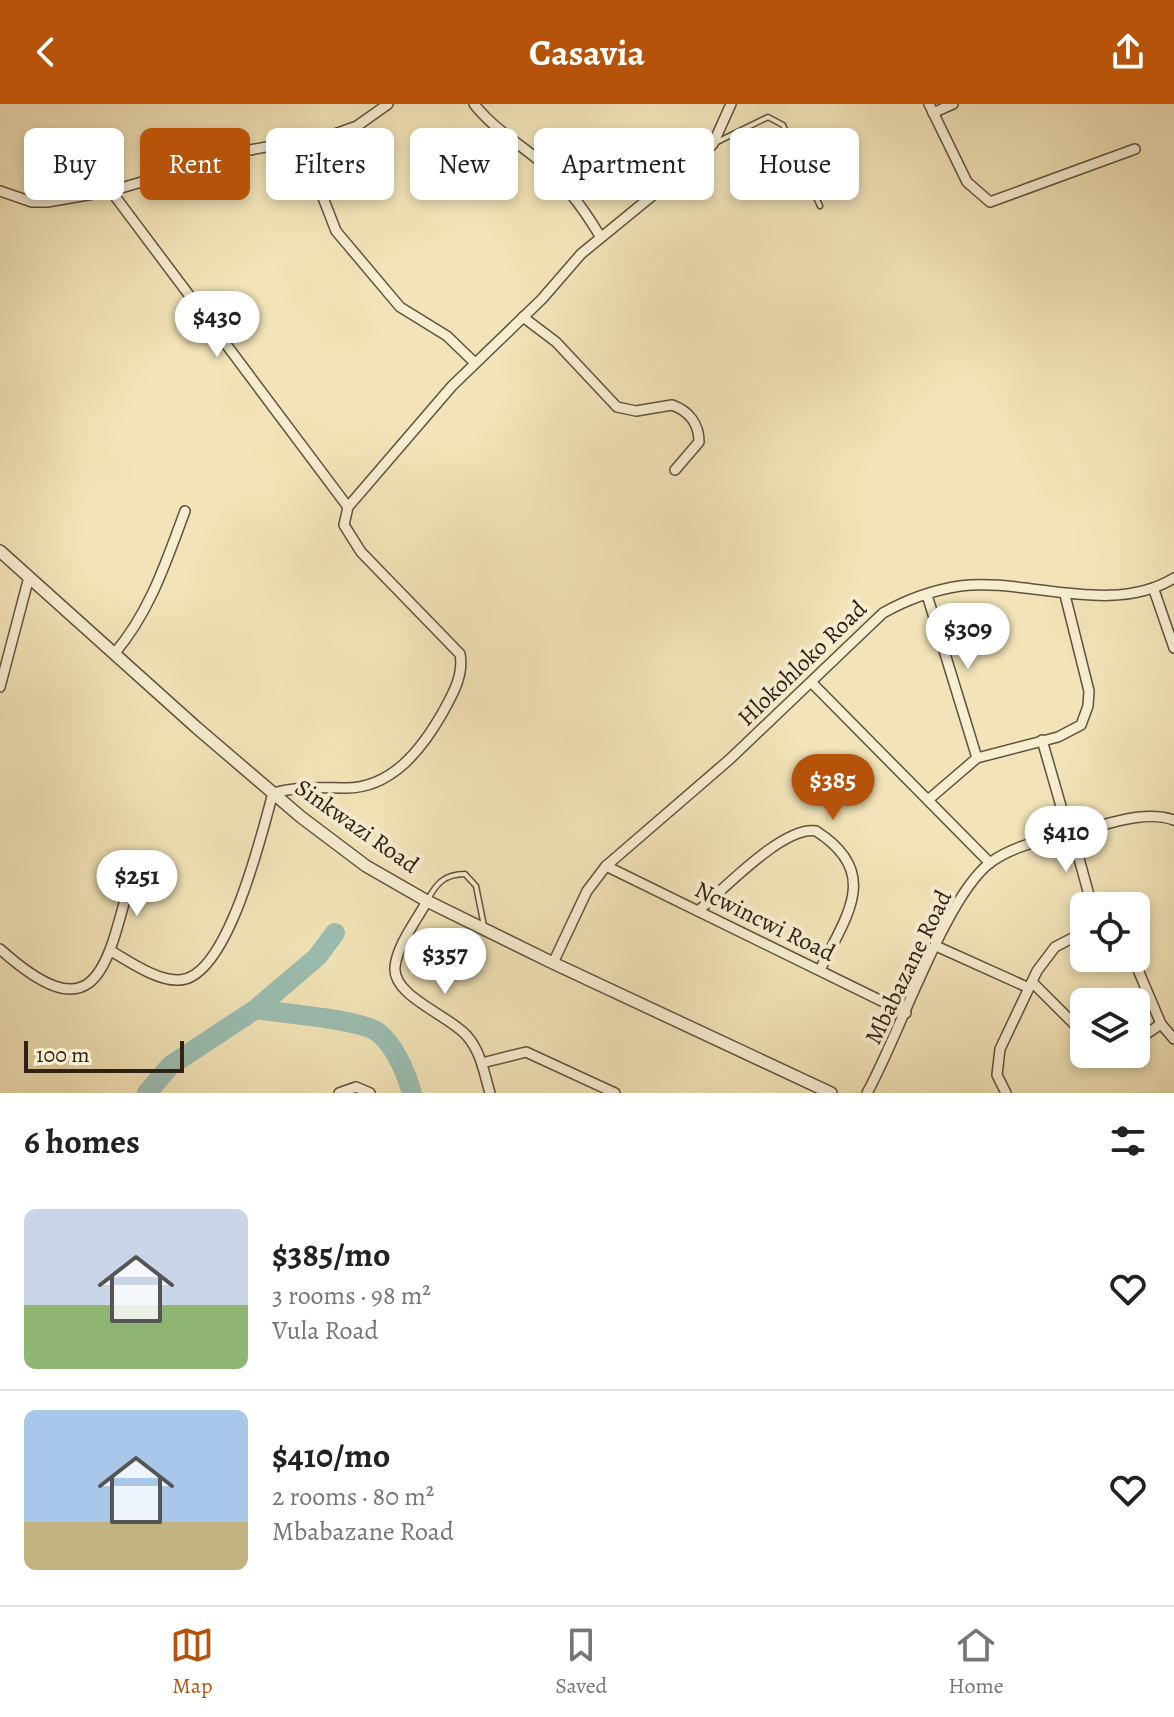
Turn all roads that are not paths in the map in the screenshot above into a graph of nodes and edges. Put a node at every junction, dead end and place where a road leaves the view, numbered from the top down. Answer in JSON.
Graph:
{"nodes":[{"id":1,"x":388,"y":104,"type":"edge"},
{"id":2,"x":474,"y":104,"type":"edge"},
{"id":3,"x":731,"y":104,"type":"edge"},
{"id":4,"x":953,"y":104,"type":"edge"},
{"id":5,"x":931,"y":108,"type":"edge"},
{"id":6,"x":352,"y":128,"type":"edge"},
{"id":7,"x":714,"y":142,"type":"edge"},
{"id":8,"x":714,"y":144,"type":"edge"},
{"id":9,"x":266,"y":148,"type":"edge"},
{"id":10,"x":1135,"y":149,"type":"dead end"},
{"id":11,"x":124,"y":187,"type":"edge"},
{"id":12,"x":0,"y":191,"type":"edge"},
{"id":13,"x":24,"y":199,"type":"edge"},
{"id":14,"x":26,"y":200,"type":"edge"},
{"id":15,"x":59,"y":200,"type":"edge"},
{"id":16,"x":118,"y":200,"type":"edge"},
{"id":17,"x":324,"y":200,"type":"edge"},
{"id":18,"x":644,"y":200,"type":"edge"},
{"id":19,"x":820,"y":206,"type":"dead end"},
{"id":20,"x":600,"y":236,"type":"junction"},
{"id":21,"x":523,"y":317,"type":"junction"},
{"id":22,"x":475,"y":363,"type":"junction"},
{"id":23,"x":675,"y":470,"type":"dead end"},
{"id":24,"x":348,"y":507,"type":"junction"},
{"id":25,"x":185,"y":511,"type":"dead end"},
{"id":26,"x":0,"y":551,"type":"edge"},
{"id":27,"x":29,"y":577,"type":"junction"},
{"id":28,"x":1174,"y":578,"type":"edge"},
{"id":29,"x":1154,"y":590,"type":"junction"},
{"id":30,"x":927,"y":595,"type":"junction"},
{"id":31,"x":1065,"y":595,"type":"junction"},
{"id":32,"x":1174,"y":648,"type":"edge"},
{"id":33,"x":114,"y":654,"type":"junction"},
{"id":34,"x":812,"y":683,"type":"junction"},
{"id":35,"x":0,"y":687,"type":"edge"},
{"id":36,"x":1042,"y":740,"type":"junction"},
{"id":37,"x":977,"y":758,"type":"junction"},
{"id":38,"x":273,"y":793,"type":"junction"},
{"id":39,"x":928,"y":800,"type":"junction"},
{"id":40,"x":1174,"y":820,"type":"edge"},
{"id":41,"x":1070,"y":834,"type":"junction"},
{"id":42,"x":990,"y":863,"type":"junction"},
{"id":43,"x":606,"y":866,"type":"junction"},
{"id":44,"x":131,"y":877,"type":"dead end"},
{"id":45,"x":1088,"y":892,"type":"edge"},
{"id":46,"x":427,"y":901,"type":"junction"},
{"id":47,"x":698,"y":911,"type":"junction"},
{"id":48,"x":484,"y":928,"type":"junction"},
{"id":49,"x":1070,"y":939,"type":"edge"},
{"id":50,"x":936,"y":946,"type":"junction"},
{"id":51,"x":0,"y":949,"type":"edge"},
{"id":52,"x":111,"y":951,"type":"junction"},
{"id":53,"x":553,"y":963,"type":"junction"},
{"id":54,"x":820,"y":970,"type":"junction"},
{"id":55,"x":1139,"y":972,"type":"edge"},
{"id":56,"x":1030,"y":985,"type":"junction"},
{"id":57,"x":906,"y":1013,"type":"junction"},
{"id":58,"x":1070,"y":1021,"type":"edge"},
{"id":59,"x":1161,"y":1024,"type":"junction"},
{"id":60,"x":1150,"y":1031,"type":"edge"},
{"id":61,"x":1174,"y":1039,"type":"edge"},
{"id":62,"x":482,"y":1063,"type":"junction"},
{"id":63,"x":339,"y":1093,"type":"edge"},
{"id":64,"x":370,"y":1093,"type":"edge"},
{"id":65,"x":490,"y":1093,"type":"edge"},
{"id":66,"x":615,"y":1093,"type":"edge"},
{"id":67,"x":829,"y":1093,"type":"edge"},
{"id":68,"x":867,"y":1093,"type":"edge"},
{"id":69,"x":1006,"y":1093,"type":"edge"}],
"edges":[{"from":1,"to":6,"type":"street"},
{"from":2,"to":20,"type":"street"},
{"from":3,"to":7,"type":"street"},
{"from":4,"to":5,"type":"street"},
{"from":5,"to":10,"type":"street"},
{"from":8,"to":19,"type":"lane"},
{"from":9,"to":11,"type":"street"},
{"from":12,"to":13,"type":"street"},
{"from":14,"to":15,"type":"street"},
{"from":16,"to":24,"type":"street"},
{"from":17,"to":22,"type":"street"},
{"from":18,"to":20,"type":"street"},
{"from":20,"to":21,"type":"street"},
{"from":21,"to":22,"type":"street"},
{"from":21,"to":23,"type":"street"},
{"from":22,"to":24,"type":"street"},
{"from":24,"to":38,"type":"street"},
{"from":25,"to":33,"type":"street"},
{"from":26,"to":27,"type":"street","name":"Sinkwazi Road"},
{"from":27,"to":33,"type":"street","name":"Sinkwazi Road"},
{"from":27,"to":35,"type":"street"},
{"from":28,"to":29,"type":"street","name":"Hlokohloko Road"},
{"from":29,"to":31,"type":"street","name":"Hlokohloko Road"},
{"from":29,"to":32,"type":"street"},
{"from":30,"to":31,"type":"street","name":"Hlokohloko Road"},
{"from":30,"to":34,"type":"street","name":"Hlokohloko Road"},
{"from":30,"to":37,"type":"street"},
{"from":31,"to":36,"type":"street"},
{"from":33,"to":38,"type":"street","name":"Sinkwazi Road"},
{"from":34,"to":39,"type":"street"},
{"from":34,"to":43,"type":"street","name":"Hlokohloko Road"},
{"from":36,"to":37,"type":"street"},
{"from":36,"to":41,"type":"street"},
{"from":37,"to":39,"type":"street"},
{"from":38,"to":46,"type":"street","name":"Sinkwazi Road"},
{"from":38,"to":52,"type":"street"},
{"from":39,"to":42,"type":"street"},
{"from":40,"to":41,"type":"street","name":"Mbabazane Road"},
{"from":41,"to":42,"type":"street","name":"Mbabazane Road"},
{"from":41,"to":45,"type":"street"},
{"from":42,"to":50,"type":"street","name":"Mbabazane Road"},
{"from":43,"to":47,"type":"street","name":"Ncwincwi Road"},
{"from":43,"to":53,"type":"street","name":"Hlokohloko Road"},
{"from":44,"to":52,"type":"street"},
{"from":46,"to":48,"type":"street","name":"Sinkwazi Road"},
{"from":46,"to":48,"type":"lane"},
{"from":46,"to":62,"type":"street"},
{"from":47,"to":54,"type":"street","name":"Ncwincwi Road"},
{"from":47,"to":54,"type":"street"},
{"from":48,"to":53,"type":"street","name":"Sinkwazi Road"},
{"from":49,"to":56,"type":"street"},
{"from":50,"to":56,"type":"street"},
{"from":50,"to":57,"type":"street","name":"Mbabazane Road"},
{"from":51,"to":52,"type":"street"},
{"from":53,"to":67,"type":"street","name":"Sinkwazi Road"},
{"from":54,"to":57,"type":"street","name":"Ncwincwi Road"},
{"from":55,"to":59,"type":"street"},
{"from":56,"to":58,"type":"street"},
{"from":56,"to":69,"type":"street"},
{"from":57,"to":68,"type":"street","name":"Mbabazane Road"},
{"from":59,"to":60,"type":"street"},
{"from":59,"to":61,"type":"street"},
{"from":62,"to":65,"type":"street"},
{"from":62,"to":66,"type":"street"},
{"from":63,"to":64,"type":"street"}]}
